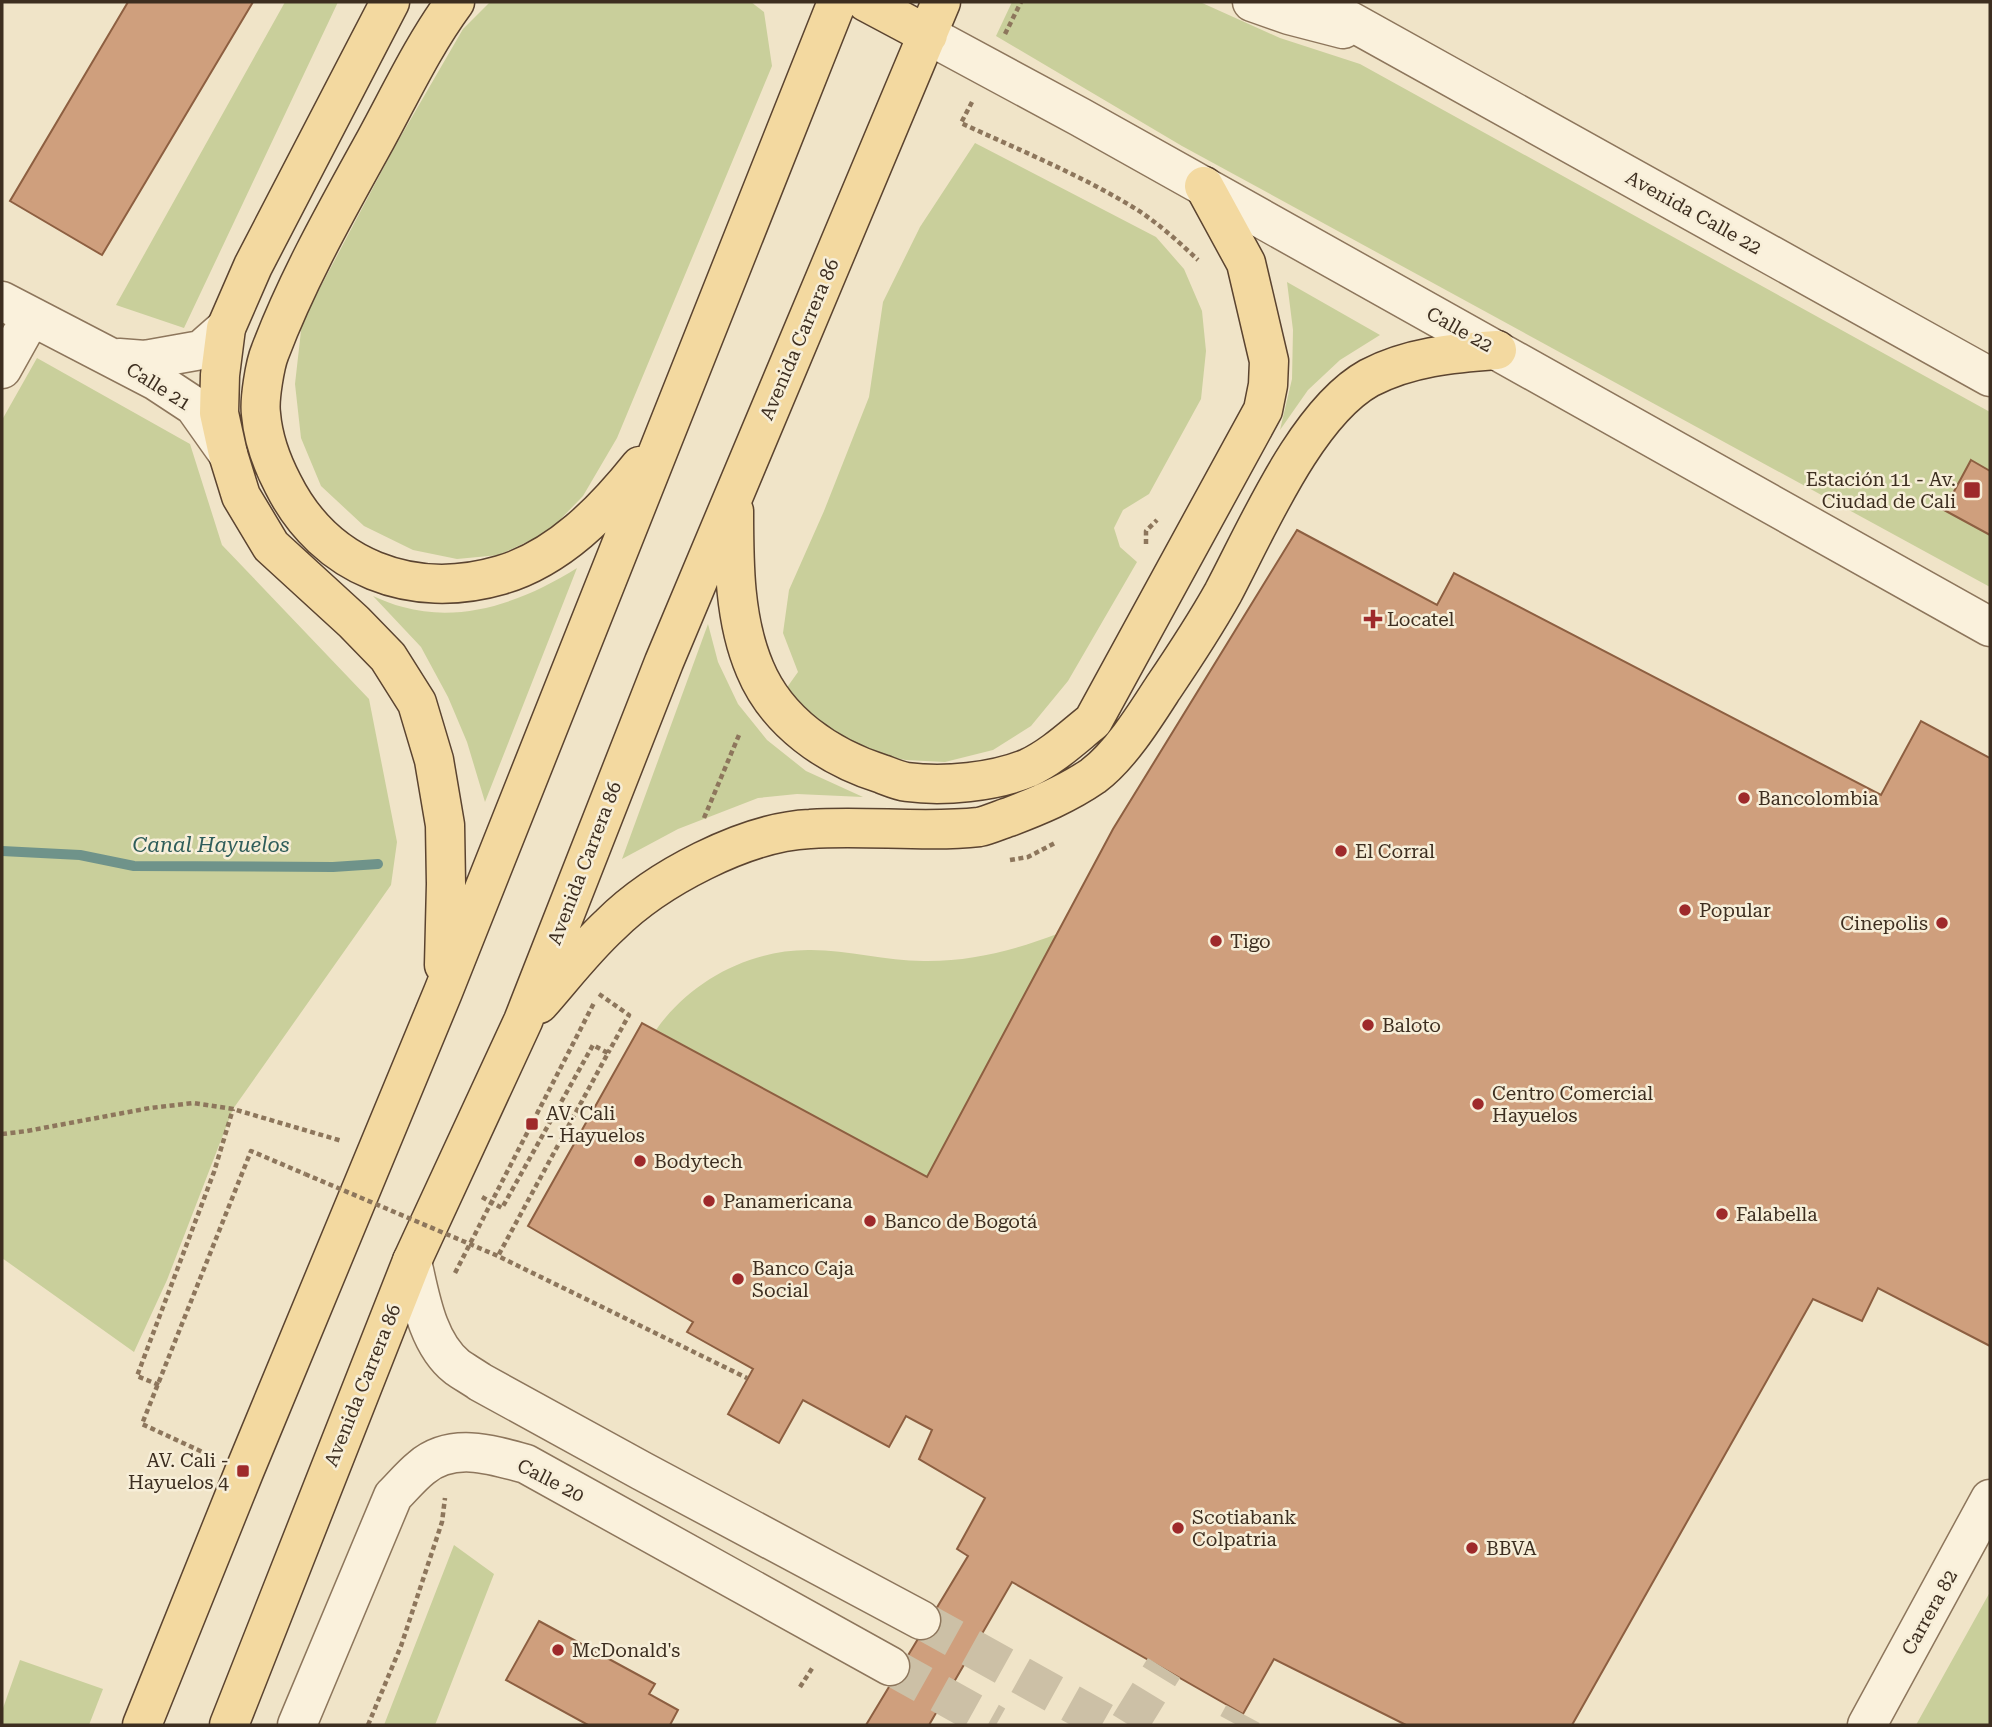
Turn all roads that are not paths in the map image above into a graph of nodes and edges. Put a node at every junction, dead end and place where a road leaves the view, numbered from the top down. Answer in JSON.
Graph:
{"nodes":[{"id":1,"x":390,"y":2,"type":"edge"},
{"id":2,"x":455,"y":2,"type":"edge"},
{"id":3,"x":837,"y":2,"type":"edge"},
{"id":4,"x":866,"y":2,"type":"edge"},
{"id":5,"x":1252,"y":2,"type":"edge"},
{"id":6,"x":1316,"y":2,"type":"edge"},
{"id":7,"x":935,"y":18,"type":"edge"},
{"id":8,"x":1398,"y":47,"type":"junction"},
{"id":9,"x":1204,"y":186,"type":"junction"},
{"id":10,"x":16,"y":309,"type":"edge"},
{"id":11,"x":226,"y":328,"type":"junction"},
{"id":12,"x":1497,"y":350,"type":"junction"},
{"id":13,"x":110,"y":357,"type":"junction"},
{"id":14,"x":2,"y":369,"type":"edge"},
{"id":15,"x":1990,"y":377,"type":"edge"},
{"id":16,"x":662,"y":439,"type":"junction"},
{"id":17,"x":228,"y":454,"type":"junction"},
{"id":18,"x":733,"y":495,"type":"junction"},
{"id":19,"x":1990,"y":626,"type":"edge"},
{"id":20,"x":443,"y":992,"type":"junction"},
{"id":21,"x":523,"y":1021,"type":"junction"},
{"id":22,"x":412,"y":1261,"type":"junction"},
{"id":23,"x":1990,"y":1499,"type":"edge"},
{"id":24,"x":921,"y":1620,"type":"tunnel mouth"},
{"id":25,"x":890,"y":1666,"type":"tunnel mouth"},
{"id":26,"x":142,"y":1725,"type":"edge"},
{"id":27,"x":229,"y":1725,"type":"edge"},
{"id":28,"x":297,"y":1725,"type":"edge"},
{"id":29,"x":1867,"y":1725,"type":"edge"}],
"edges":[{"from":1,"to":11,"type":"main road"},
{"from":2,"to":16,"type":"main road"},
{"from":3,"to":16,"type":"main road"},
{"from":4,"to":7,"type":"main road"},
{"from":5,"to":8,"type":"street","name":"Avenida Calle 22"},
{"from":6,"to":8,"type":"street","name":"Avenida Calle 22"},
{"from":7,"to":9,"type":"street","name":"Calle 22"},
{"from":7,"to":18,"type":"main road","name":"Avenida Carrera 86"},
{"from":8,"to":15,"type":"street","name":"Avenida Calle 22"},
{"from":9,"to":12,"type":"street","name":"Calle 22"},
{"from":9,"to":18,"type":"main road"},
{"from":10,"to":13,"type":"street","name":"Calle 21"},
{"from":10,"to":14,"type":"street"},
{"from":11,"to":13,"type":"street","name":"Calle 21"},
{"from":11,"to":17,"type":"main road"},
{"from":12,"to":19,"type":"street","name":"Calle 22"},
{"from":12,"to":21,"type":"main road"},
{"from":13,"to":17,"type":"street","name":"Calle 21"},
{"from":16,"to":20,"type":"main road"},
{"from":17,"to":20,"type":"main road"},
{"from":18,"to":21,"type":"main road","name":"Avenida Carrera 86"},
{"from":20,"to":26,"type":"main road"},
{"from":21,"to":22,"type":"main road","name":"Avenida Carrera 86"},
{"from":22,"to":24,"type":"street"},
{"from":22,"to":27,"type":"main road","name":"Avenida Carrera 86"},
{"from":23,"to":29,"type":"street","name":"Carrera 82"},
{"from":25,"to":28,"type":"street","name":"Calle 20"}]}
